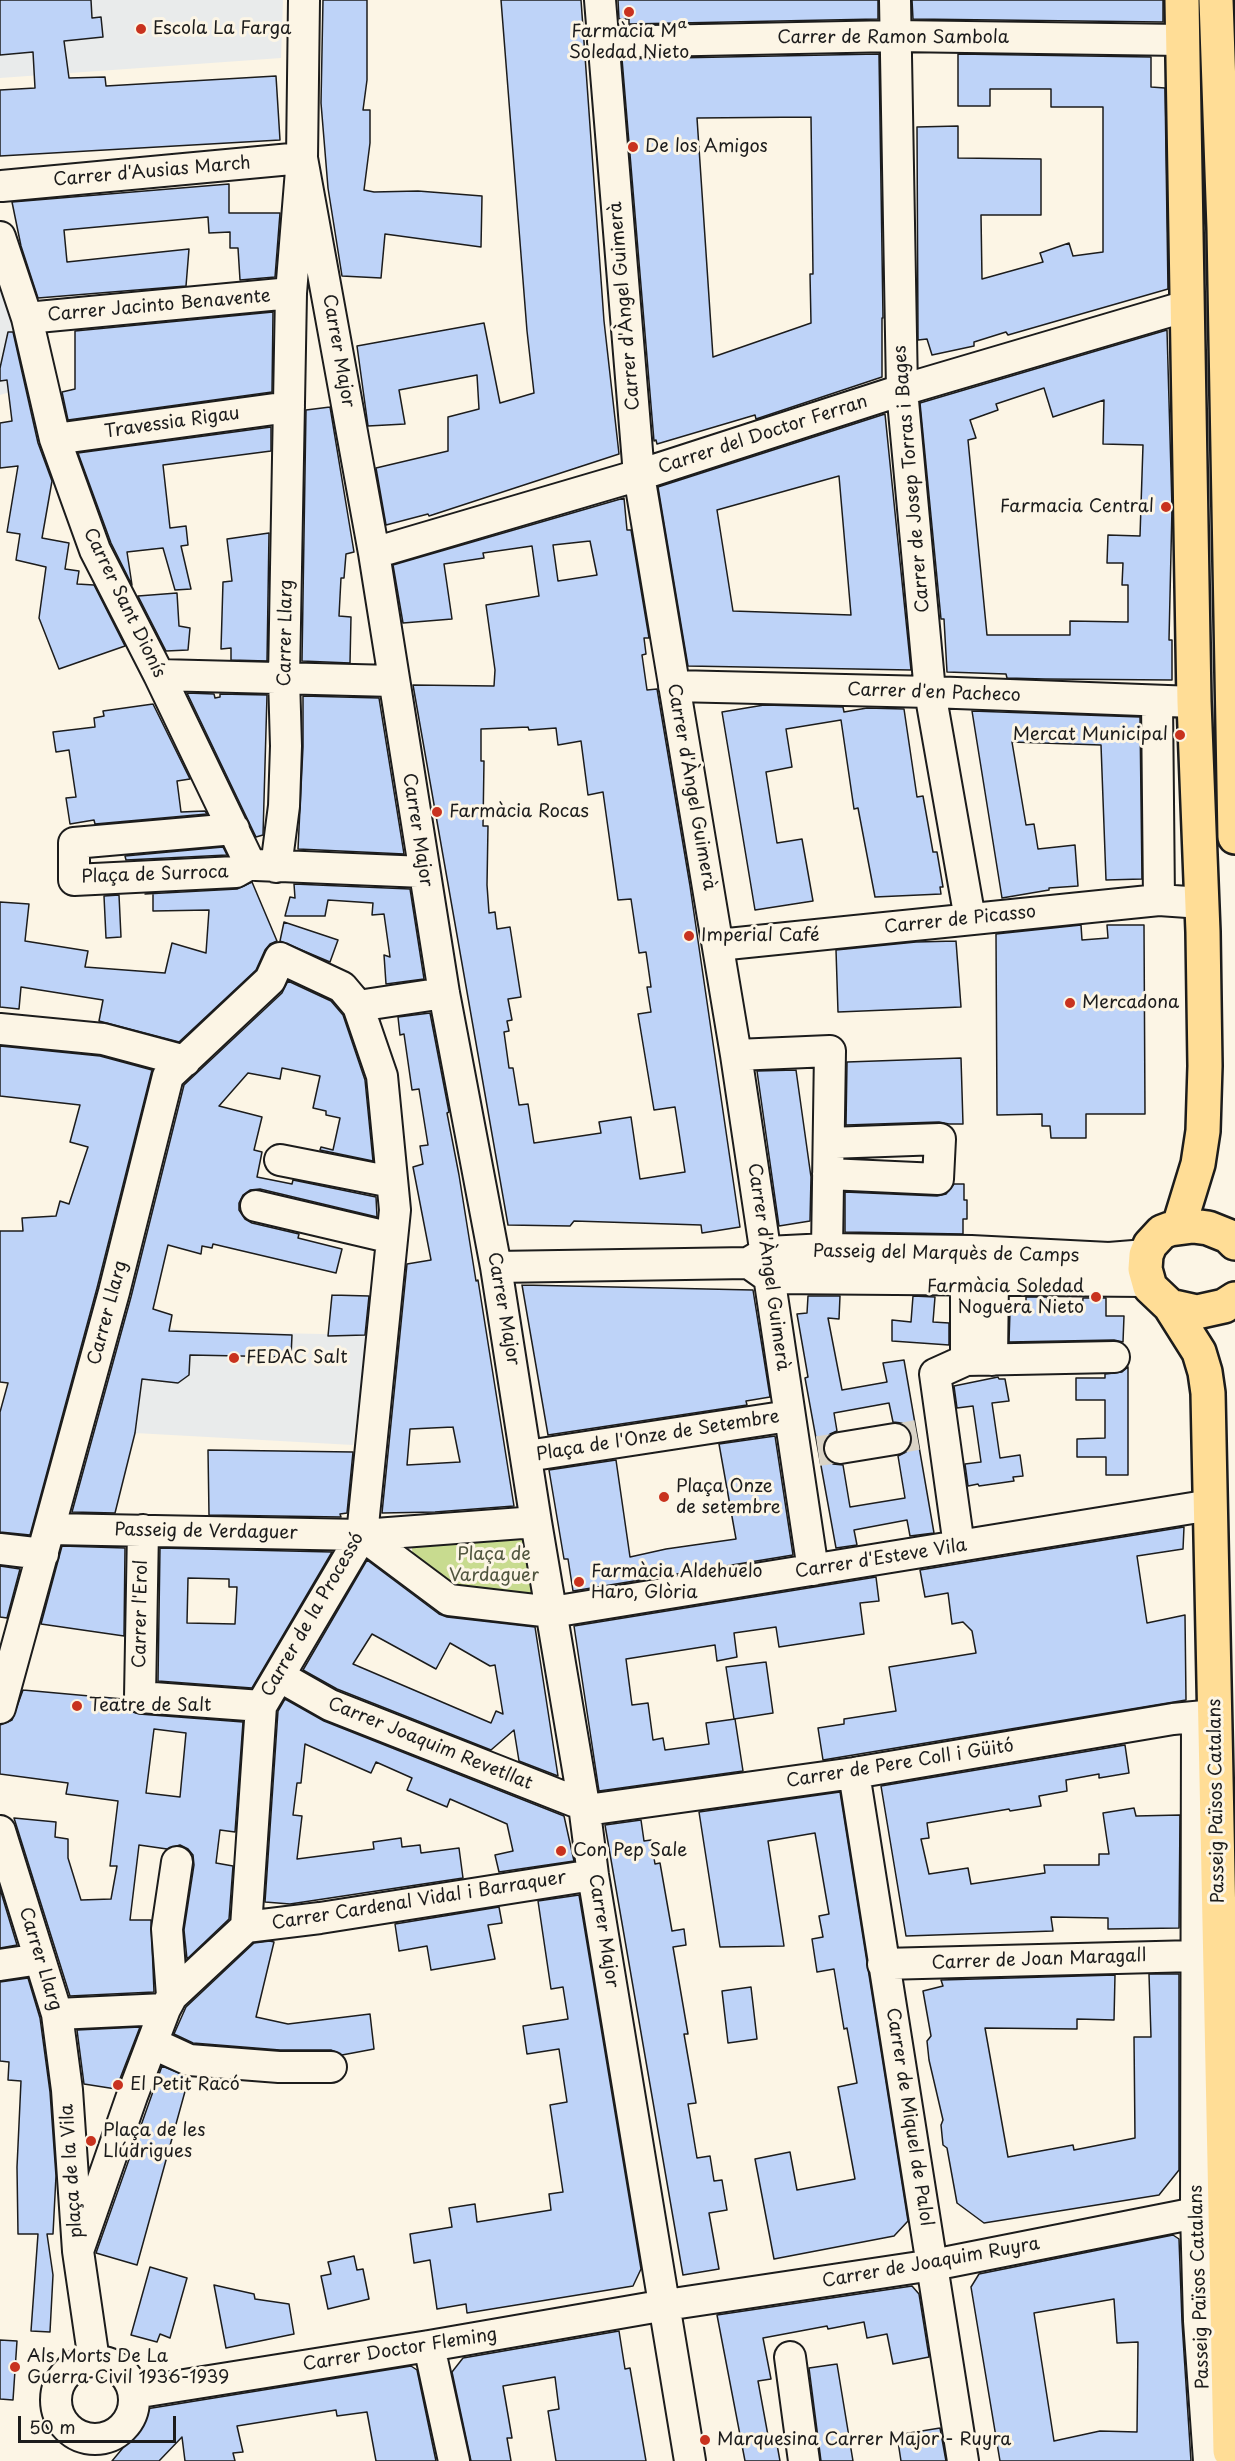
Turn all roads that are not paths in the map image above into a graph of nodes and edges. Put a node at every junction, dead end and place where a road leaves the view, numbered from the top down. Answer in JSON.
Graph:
{"nodes":[{"id":1,"x":304,"y":0,"type":"edge"},
{"id":2,"x":600,"y":0,"type":"edge"},
{"id":3,"x":895,"y":0,"type":"edge"},
{"id":4,"x":1182,"y":0,"type":"edge"},
{"id":5,"x":1216,"y":0,"type":"edge"},
{"id":6,"x":895,"y":36,"type":"junction"},
{"id":7,"x":1182,"y":40,"type":"junction"},
{"id":8,"x":603,"y":42,"type":"junction"},
{"id":9,"x":302,"y":159,"type":"junction"},
{"id":10,"x":1,"y":190,"type":"edge"},
{"id":11,"x":0,"y":237,"type":"edge"},
{"id":12,"x":1230,"y":277,"type":"edge"},
{"id":13,"x":1186,"y":292,"type":"junction"},
{"id":14,"x":291,"y":293,"type":"junction"},
{"id":15,"x":27,"y":318,"type":"junction"},
{"id":16,"x":902,"y":390,"type":"junction"},
{"id":17,"x":289,"y":403,"type":"junction"},
{"id":18,"x":55,"y":439,"type":"junction"},
{"id":19,"x":639,"y":475,"type":"junction"},
{"id":20,"x":1232,"y":506,"type":"edge"},
{"id":21,"x":374,"y":553,"type":"junction"},
{"id":22,"x":159,"y":675,"type":"junction"},
{"id":23,"x":284,"y":678,"type":"junction"},
{"id":24,"x":393,"y":681,"type":"junction"},
{"id":25,"x":674,"y":686,"type":"junction"},
{"id":26,"x":930,"y":692,"type":"junction"},
{"id":27,"x":1157,"y":702,"type":"junction"},
{"id":28,"x":1194,"y":702,"type":"junction"},
{"id":29,"x":1234,"y":734,"type":"edge"},
{"id":30,"x":1235,"y":819,"type":"edge"},
{"id":31,"x":234,"y":829,"type":"junction"},
{"id":32,"x":263,"y":865,"type":"junction"},
{"id":33,"x":424,"y":872,"type":"junction"},
{"id":34,"x":1159,"y":900,"type":"junction"},
{"id":35,"x":1202,"y":903,"type":"junction"},
{"id":36,"x":970,"y":919,"type":"junction"},
{"id":37,"x":718,"y":945,"type":"junction"},
{"id":38,"x":444,"y":993,"type":"junction"},
{"id":39,"x":358,"y":1006,"type":"junction"},
{"id":40,"x":0,"y":1029,"type":"edge"},
{"id":41,"x":736,"y":1055,"type":"junction"},
{"id":42,"x":185,"y":1061,"type":"junction"},
{"id":43,"x":829,"y":1143,"type":"junction"},
{"id":44,"x":280,"y":1160,"type":"dead end"},
{"id":45,"x":828,"y":1174,"type":"junction"},
{"id":46,"x":392,"y":1182,"type":"junction"},
{"id":47,"x":256,"y":1206,"type":"dead end"},
{"id":48,"x":1179,"y":1226,"type":"junction"},
{"id":49,"x":392,"y":1238,"type":"junction"},
{"id":50,"x":1235,"y":1242,"type":"edge"},
{"id":51,"x":827,"y":1249,"type":"junction"},
{"id":52,"x":762,"y":1264,"type":"junction"},
{"id":53,"x":496,"y":1267,"type":"junction"},
{"id":54,"x":1146,"y":1268,"type":"junction"},
{"id":55,"x":976,"y":1270,"type":"junction"},
{"id":56,"x":1235,"y":1300,"type":"edge"},
{"id":57,"x":1170,"y":1306,"type":"junction"},
{"id":58,"x":1114,"y":1358,"type":"dead end"},
{"id":59,"x":979,"y":1360,"type":"junction"},
{"id":60,"x":789,"y":1416,"type":"junction"},
{"id":61,"x":918,"y":1435,"type":"junction"},
{"id":62,"x":818,"y":1451,"type":"junction"},
{"id":63,"x":527,"y":1456,"type":"junction"},
{"id":64,"x":1211,"y":1505,"type":"junction"},
{"id":65,"x":536,"y":1522,"type":"junction"},
{"id":66,"x":143,"y":1530,"type":"junction"},
{"id":67,"x":362,"y":1535,"type":"junction"},
{"id":68,"x":47,"y":1541,"type":"junction"},
{"id":69,"x":959,"y":1546,"type":"junction"},
{"id":70,"x":0,"y":1549,"type":"edge"},
{"id":71,"x":813,"y":1570,"type":"junction"},
{"id":72,"x":552,"y":1612,"type":"junction"},
{"id":73,"x":5,"y":1664,"type":"edge"},
{"id":74,"x":279,"y":1676,"type":"junction"},
{"id":75,"x":261,"y":1706,"type":"junction"},
{"id":76,"x":0,"y":1708,"type":"edge"},
{"id":77,"x":1206,"y":1716,"type":"junction"},
{"id":78,"x":854,"y":1773,"type":"junction"},
{"id":79,"x":584,"y":1805,"type":"junction"},
{"id":80,"x":0,"y":1832,"type":"edge"},
{"id":81,"x":177,"y":1862,"type":"dead end"},
{"id":82,"x":7,"y":1870,"type":"edge"},
{"id":83,"x":593,"y":1875,"type":"junction"},
{"id":84,"x":246,"y":1927,"type":"junction"},
{"id":85,"x":1195,"y":1956,"type":"junction"},
{"id":86,"x":40,"y":1959,"type":"junction"},
{"id":87,"x":883,"y":1964,"type":"junction"},
{"id":88,"x":0,"y":1965,"type":"edge"},
{"id":89,"x":169,"y":2002,"type":"junction"},
{"id":90,"x":57,"y":2014,"type":"junction"},
{"id":91,"x":152,"y":2043,"type":"junction"},
{"id":92,"x":332,"y":2067,"type":"dead end"},
{"id":93,"x":67,"y":2090,"type":"joint"},
{"id":94,"x":1196,"y":2213,"type":"junction"},
{"id":95,"x":78,"y":2251,"type":"junction"},
{"id":96,"x":933,"y":2265,"type":"junction"},
{"id":97,"x":666,"y":2305,"type":"junction"},
{"id":98,"x":429,"y":2346,"type":"junction"},
{"id":99,"x":790,"y":2357,"type":"dead end"},
{"id":100,"x":94,"y":2361,"type":"junction"},
{"id":101,"x":134,"y":2393,"type":"junction"},
{"id":102,"x":85,"y":2450,"type":"edge"},
{"id":103,"x":1223,"y":2455,"type":"edge"},
{"id":104,"x":454,"y":2461,"type":"edge"},
{"id":105,"x":690,"y":2461,"type":"edge"},
{"id":106,"x":804,"y":2461,"type":"edge"},
{"id":107,"x":963,"y":2461,"type":"edge"}],
"edges":[{"from":1,"to":9,"type":"street","name":"Carrer Major"},
{"from":2,"to":8,"type":"street","name":"Carrer d'Àngel Guimerà"},
{"from":3,"to":6,"type":"street","name":"Carrer de Josep Torras i Bages"},
{"from":4,"to":7,"type":"main road"},
{"from":5,"to":12,"type":"main road"},
{"from":6,"to":7,"type":"street","name":"Carrer de Ramon Sambola"},
{"from":6,"to":8,"type":"street","name":"Carrer de Ramon Sambola"},
{"from":6,"to":16,"type":"street","name":"Carrer de Josep Torras i Bages"},
{"from":7,"to":13,"type":"main road"},
{"from":8,"to":19,"type":"street","name":"Carrer d'Àngel Guimerà"},
{"from":9,"to":10,"type":"street","name":"Carrer d'Ausias March"},
{"from":9,"to":14,"type":"street","name":"Carrer Major"},
{"from":9,"to":21,"type":"street","name":"Carrer Major"},
{"from":11,"to":15,"type":"street","name":"Carrer Sant Dionís"},
{"from":12,"to":13,"type":"street","name":"Carrer del Doctor Ferran"},
{"from":12,"to":20,"type":"main road"},
{"from":13,"to":16,"type":"street","name":"Carrer del Doctor Ferran"},
{"from":13,"to":28,"type":"main road"},
{"from":14,"to":15,"type":"street","name":"Carrer Jacinto Benavente"},
{"from":14,"to":17,"type":"street","name":"Carrer Major"},
{"from":15,"to":18,"type":"street","name":"Carrer Sant Dionís"},
{"from":16,"to":19,"type":"street","name":"Carrer del Doctor Ferran"},
{"from":16,"to":26,"type":"street","name":"Carrer de Josep Torras i Bages"},
{"from":17,"to":18,"type":"street","name":"Travessia Rigau"},
{"from":17,"to":23,"type":"street","name":"Carrer Llarg"},
{"from":18,"to":22,"type":"street","name":"Carrer Sant Dionís"},
{"from":19,"to":21,"type":"street","name":"Carrer del Doctor Ferran"},
{"from":19,"to":25,"type":"street","name":"Carrer d'Àngel Guimerà"},
{"from":20,"to":29,"type":"main road"},
{"from":21,"to":24,"type":"street","name":"Carrer Major"},
{"from":22,"to":23,"type":"street"},
{"from":22,"to":31,"type":"street","name":"Carrer Sant Dionís"},
{"from":23,"to":24,"type":"street"},
{"from":23,"to":32,"type":"street","name":"Carrer Llarg"},
{"from":24,"to":33,"type":"street","name":"Carrer Major"},
{"from":25,"to":26,"type":"street","name":"Carrer d'en Pacheco"},
{"from":25,"to":37,"type":"street","name":"Carrer d'Àngel Guimerà"},
{"from":26,"to":27,"type":"street","name":"Carrer d'en Pacheco"},
{"from":26,"to":36,"type":"street","name":"Carrer de Josep Torras i Bages"},
{"from":27,"to":28,"type":"street","name":"Carrer d'en Pacheco"},
{"from":27,"to":34,"type":"street"},
{"from":28,"to":35,"type":"main road"},
{"from":29,"to":30,"type":"main road"},
{"from":31,"to":32,"type":"street","name":"Carrer Sant Dionís"},
{"from":31,"to":32,"type":"street","name":"Plaça de Surroca"},
{"from":32,"to":33,"type":"street"},
{"from":33,"to":38,"type":"street","name":"Carrer Major"},
{"from":34,"to":35,"type":"street","name":"Carrer de Picasso"},
{"from":34,"to":36,"type":"street","name":"Carrer de Picasso"},
{"from":35,"to":48,"type":"main road"},
{"from":36,"to":37,"type":"street","name":"Carrer de Picasso"},
{"from":37,"to":41,"type":"street","name":"Carrer d'Àngel Guimerà"},
{"from":38,"to":39,"type":"street"},
{"from":38,"to":53,"type":"street","name":"Carrer Major"},
{"from":39,"to":42,"type":"street","name":"Carrer Llarg"},
{"from":39,"to":46,"type":"street","name":"Carrer de la Processó"},
{"from":40,"to":42,"type":"street"},
{"from":41,"to":43,"type":"street"},
{"from":41,"to":52,"type":"street","name":"Carrer d'Àngel Guimerà"},
{"from":42,"to":68,"type":"street","name":"Carrer Llarg"},
{"from":43,"to":45,"type":"street"},
{"from":43,"to":45,"type":"street"},
{"from":44,"to":46,"type":"street"},
{"from":45,"to":51,"type":"street"},
{"from":46,"to":49,"type":"street","name":"Carrer de la Processó"},
{"from":47,"to":49,"type":"street"},
{"from":48,"to":50,"type":"main road"},
{"from":48,"to":54,"type":"main road"},
{"from":49,"to":67,"type":"street","name":"Carrer de la Processó"},
{"from":51,"to":52,"type":"street","name":"Passeig del Marquès de Camps"},
{"from":51,"to":55,"type":"street","name":"Passeig del Marquès de Camps"},
{"from":52,"to":53,"type":"street","name":"Passeig del Marquès de Camps"},
{"from":52,"to":55,"type":"street","name":"Passeig del Marquès de Camps"},
{"from":52,"to":60,"type":"street","name":"Carrer d'Àngel Guimerà"},
{"from":53,"to":63,"type":"street","name":"Carrer Major"},
{"from":54,"to":55,"type":"street","name":"Passeig del Marquès de Camps"},
{"from":54,"to":57,"type":"main road","name":"Passeig Països Catalans"},
{"from":55,"to":59,"type":"street"},
{"from":56,"to":57,"type":"main road"},
{"from":57,"to":64,"type":"main road","name":"Passeig Països Catalans"},
{"from":58,"to":59,"type":"street"},
{"from":59,"to":61,"type":"street"},
{"from":60,"to":62,"type":"street","name":"Carrer d'Àngel Guimerà"},
{"from":60,"to":63,"type":"street","name":"Plaça de l'Onze de Setembre"},
{"from":61,"to":62,"type":"street"},
{"from":61,"to":69,"type":"street"},
{"from":62,"to":71,"type":"street","name":"Carrer d'Àngel Guimerà"},
{"from":63,"to":65,"type":"street","name":"Carrer Major"},
{"from":64,"to":69,"type":"street","name":"Carrer d'Esteve Vila"},
{"from":64,"to":77,"type":"main road","name":"Passeig Països Catalans"},
{"from":65,"to":67,"type":"street","name":"Passeig de Verdaguer"},
{"from":65,"to":72,"type":"street","name":"Carrer Major"},
{"from":66,"to":67,"type":"street","name":"Passeig de Verdaguer"},
{"from":66,"to":68,"type":"street","name":"Passeig de Verdaguer"},
{"from":66,"to":75,"type":"street","name":"Carrer l'Erol"},
{"from":67,"to":72,"type":"street","name":"Carrer d'Esteve Vila"},
{"from":67,"to":74,"type":"street","name":"Carrer de la Processó"},
{"from":68,"to":70,"type":"street","name":"Passeig de Verdaguer"},
{"from":68,"to":73,"type":"street","name":"Carrer Llarg"},
{"from":69,"to":71,"type":"street","name":"Carrer d'Esteve Vila"},
{"from":71,"to":72,"type":"street","name":"Carrer d'Esteve Vila"},
{"from":72,"to":79,"type":"street","name":"Carrer Major"},
{"from":73,"to":76,"type":"street","name":"Carrer Llarg"},
{"from":74,"to":75,"type":"street","name":"Carrer de la Processó"},
{"from":74,"to":79,"type":"street","name":"Carrer Joaquim Revetllat"},
{"from":75,"to":84,"type":"street","name":"Carrer de la Processó"},
{"from":77,"to":78,"type":"street","name":"Carrer de Pere Coll i Güitó"},
{"from":77,"to":85,"type":"street","name":"Passeig Països Catalans"},
{"from":77,"to":103,"type":"main road","name":"Passeig Països Catalans"},
{"from":78,"to":79,"type":"street","name":"Carrer de Pere Coll i Güitó"},
{"from":78,"to":87,"type":"street","name":"Carrer de Miquel de Palol"},
{"from":79,"to":83,"type":"street","name":"Carrer Major"},
{"from":80,"to":82,"type":"street","name":"Carrer Llarg"},
{"from":81,"to":89,"type":"street"},
{"from":82,"to":86,"type":"street","name":"Carrer Llarg"},
{"from":83,"to":84,"type":"street","name":"Carrer Cardenal Vidal i Barraquer"},
{"from":83,"to":97,"type":"street","name":"Carrer Major"},
{"from":84,"to":89,"type":"street"},
{"from":85,"to":87,"type":"street","name":"Carrer de Joan Maragall"},
{"from":85,"to":94,"type":"street","name":"Passeig Països Catalans"},
{"from":86,"to":88,"type":"street"},
{"from":86,"to":90,"type":"street","name":"Carrer Llarg"},
{"from":87,"to":96,"type":"street","name":"Carrer de Miquel de Palol"},
{"from":89,"to":90,"type":"street"},
{"from":89,"to":91,"type":"street"},
{"from":90,"to":93,"type":"street","name":"Carrer Llarg"},
{"from":91,"to":92,"type":"street"},
{"from":91,"to":95,"type":"street","name":"plaça de la Vila"},
{"from":93,"to":95,"type":"street","name":"plaça de la Vila"},
{"from":94,"to":96,"type":"street","name":"Carrer de Joaquim Ruyra"},
{"from":94,"to":103,"type":"street","name":"Passeig Països Catalans"},
{"from":95,"to":100,"type":"street","name":"plaça de la Vila"},
{"from":96,"to":97,"type":"street","name":"Carrer de Joaquim Ruyra"},
{"from":96,"to":107,"type":"street","name":"Carrer de Miquel de Palol"},
{"from":97,"to":98,"type":"street","name":"Carrer Doctor Fleming"},
{"from":97,"to":105,"type":"street","name":"Carrer Major"},
{"from":98,"to":101,"type":"street","name":"Carrer Doctor Fleming"},
{"from":98,"to":104,"type":"street"},
{"from":99,"to":106,"type":"street"},
{"from":100,"to":101,"type":"street"},
{"from":100,"to":102,"type":"street"},
{"from":101,"to":102,"type":"street"}]}
